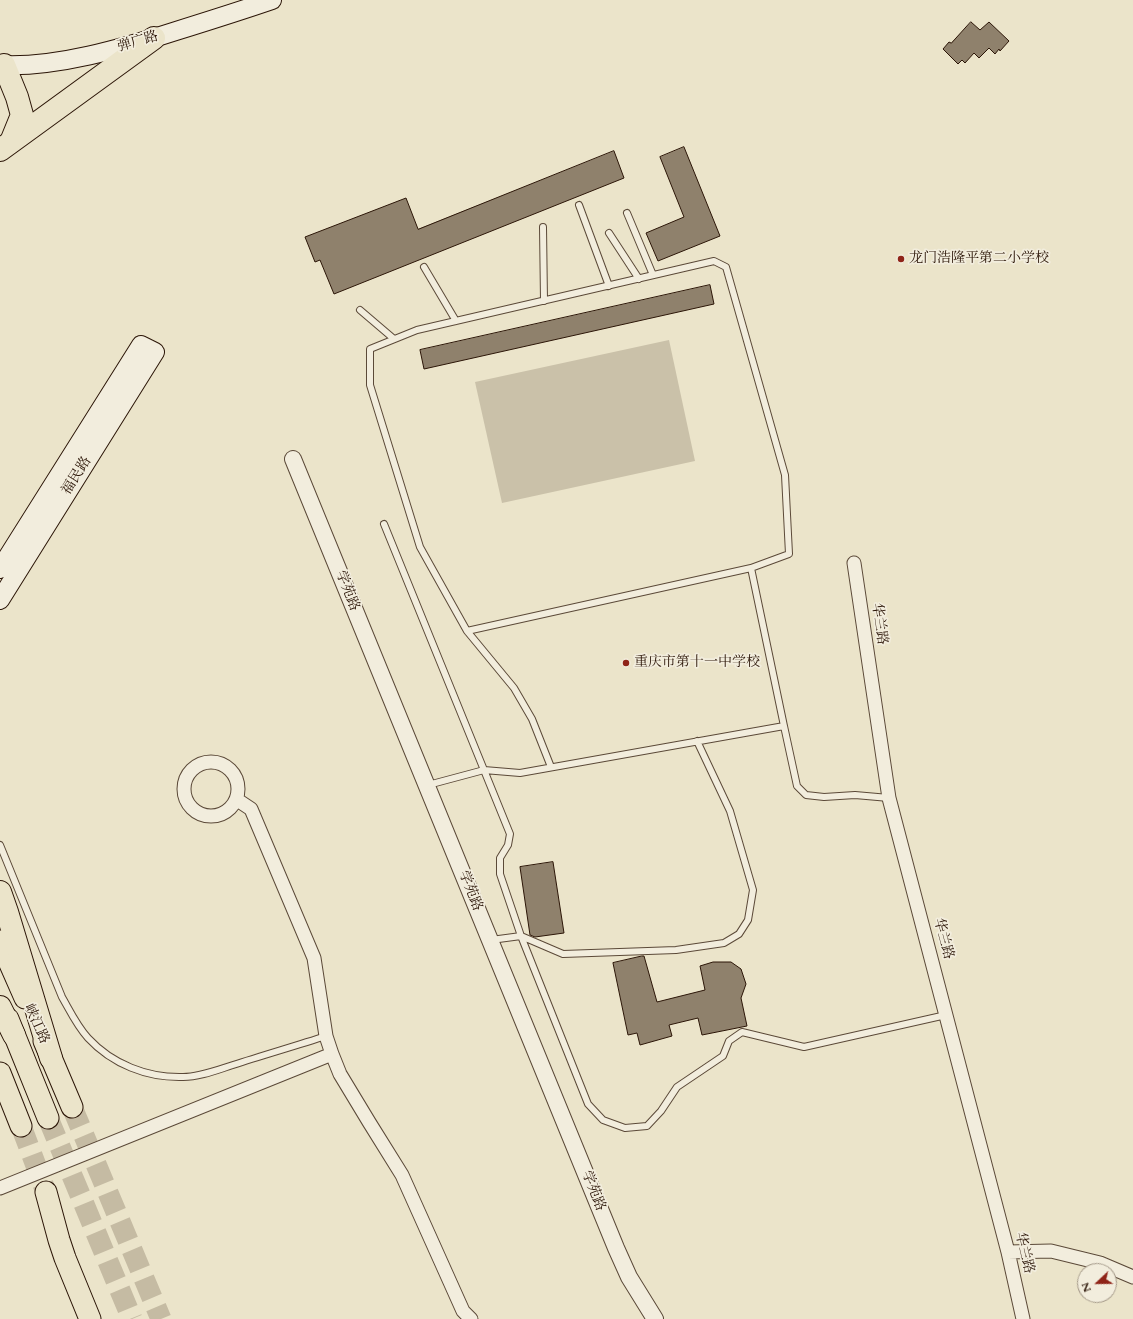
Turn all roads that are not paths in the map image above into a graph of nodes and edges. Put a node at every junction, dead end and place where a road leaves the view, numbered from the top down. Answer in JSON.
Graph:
{"nodes":[{"id":1,"x":272,"y":0,"type":"edge"},
{"id":2,"x":154,"y":38,"type":"junction"},
{"id":3,"x":1,"y":66,"type":"edge"},
{"id":4,"x":6,"y":146,"type":"edge"},
{"id":5,"x":579,"y":205,"type":"dead end"},
{"id":6,"x":627,"y":213,"type":"dead end"},
{"id":7,"x":543,"y":227,"type":"dead end"},
{"id":8,"x":609,"y":233,"type":"dead end"},
{"id":9,"x":424,"y":267,"type":"dead end"},
{"id":10,"x":654,"y":275,"type":"junction"},
{"id":11,"x":639,"y":279,"type":"junction"},
{"id":12,"x":609,"y":286,"type":"junction"},
{"id":13,"x":544,"y":301,"type":"junction"},
{"id":14,"x":360,"y":310,"type":"dead end"},
{"id":15,"x":456,"y":321,"type":"junction"},
{"id":16,"x":394,"y":339,"type":"junction"},
{"id":17,"x":293,"y":459,"type":"dead end"},
{"id":18,"x":384,"y":524,"type":"dead end"},
{"id":19,"x":854,"y":564,"type":"dead end"},
{"id":20,"x":751,"y":568,"type":"junction"},
{"id":21,"x":0,"y":569,"type":"edge"},
{"id":22,"x":0,"y":600,"type":"edge"},
{"id":23,"x":467,"y":631,"type":"junction"},
{"id":24,"x":784,"y":726,"type":"junction"},
{"id":25,"x":697,"y":741,"type":"junction"},
{"id":26,"x":551,"y":767,"type":"junction"},
{"id":27,"x":484,"y":770,"type":"junction"},
{"id":28,"x":427,"y":786,"type":"junction"},
{"id":29,"x":889,"y":798,"type":"junction"},
{"id":30,"x":236,"y":799,"type":"junction"},
{"id":31,"x":0,"y":845,"type":"edge"},
{"id":32,"x":0,"y":892,"type":"edge"},
{"id":33,"x":521,"y":936,"type":"junction"},
{"id":34,"x":490,"y":940,"type":"junction"},
{"id":35,"x":0,"y":941,"type":"edge"},
{"id":36,"x":0,"y":1000,"type":"edge"},
{"id":37,"x":0,"y":1006,"type":"edge"},
{"id":38,"x":946,"y":1015,"type":"junction"},
{"id":39,"x":14,"y":1035,"type":"junction"},
{"id":40,"x":326,"y":1036,"type":"junction"},
{"id":41,"x":332,"y":1054,"type":"junction"},
{"id":42,"x":51,"y":1058,"type":"junction"},
{"id":43,"x":0,"y":1073,"type":"edge"},
{"id":44,"x":72,"y":1107,"type":"tunnel mouth"},
{"id":45,"x":48,"y":1118,"type":"tunnel mouth"},
{"id":46,"x":21,"y":1126,"type":"tunnel mouth"},
{"id":47,"x":0,"y":1188,"type":"edge"},
{"id":48,"x":46,"y":1192,"type":"tunnel mouth"},
{"id":49,"x":1008,"y":1252,"type":"junction"},
{"id":50,"x":1133,"y":1277,"type":"edge"},
{"id":51,"x":90,"y":1319,"type":"edge"},
{"id":52,"x":471,"y":1319,"type":"edge"},
{"id":53,"x":655,"y":1319,"type":"edge"},
{"id":54,"x":1023,"y":1319,"type":"edge"}],
"edges":[{"from":1,"to":2,"type":"main road","name":"弹广路"},
{"from":2,"to":3,"type":"main road","name":"弹广路"},
{"from":2,"to":4,"type":"highway"},
{"from":3,"to":4,"type":"highway"},
{"from":5,"to":12,"type":"lane"},
{"from":6,"to":10,"type":"lane"},
{"from":7,"to":13,"type":"lane"},
{"from":8,"to":11,"type":"lane"},
{"from":9,"to":15,"type":"lane"},
{"from":10,"to":11,"type":"lane"},
{"from":10,"to":20,"type":"lane"},
{"from":11,"to":12,"type":"lane"},
{"from":12,"to":13,"type":"lane"},
{"from":13,"to":15,"type":"lane"},
{"from":14,"to":16,"type":"lane"},
{"from":15,"to":16,"type":"lane"},
{"from":16,"to":23,"type":"lane"},
{"from":17,"to":28,"type":"street","name":"学苑路"},
{"from":18,"to":27,"type":"lane"},
{"from":19,"to":29,"type":"street","name":"华兰路"},
{"from":20,"to":23,"type":"lane"},
{"from":20,"to":24,"type":"lane"},
{"from":21,"to":22,"type":"main road","name":"福民路"},
{"from":23,"to":26,"type":"lane"},
{"from":24,"to":25,"type":"lane"},
{"from":24,"to":29,"type":"lane"},
{"from":25,"to":26,"type":"lane"},
{"from":25,"to":33,"type":"lane"},
{"from":26,"to":27,"type":"lane"},
{"from":27,"to":28,"type":"lane"},
{"from":27,"to":33,"type":"lane"},
{"from":28,"to":34,"type":"street","name":"学苑路"},
{"from":29,"to":38,"type":"street","name":"华兰路"},
{"from":30,"to":30,"type":"street"},
{"from":30,"to":40,"type":"street"},
{"from":31,"to":40,"type":"lane"},
{"from":32,"to":42,"type":"highway"},
{"from":33,"to":34,"type":"lane"},
{"from":33,"to":38,"type":"lane"},
{"from":34,"to":53,"type":"street","name":"学苑路"},
{"from":35,"to":42,"type":"highway","name":"峡江路"},
{"from":36,"to":39,"type":"highway","name":"峡江路"},
{"from":37,"to":39,"type":"highway"},
{"from":38,"to":49,"type":"street","name":"华兰路"},
{"from":39,"to":45,"type":"highway","name":"峡江路"},
{"from":40,"to":41,"type":"street"},
{"from":41,"to":47,"type":"street"},
{"from":41,"to":52,"type":"street"},
{"from":42,"to":44,"type":"highway","name":"峡江路"},
{"from":43,"to":46,"type":"highway"},
{"from":48,"to":51,"type":"highway"},
{"from":49,"to":50,"type":"street"},
{"from":49,"to":54,"type":"street","name":"华兰路"}]}
